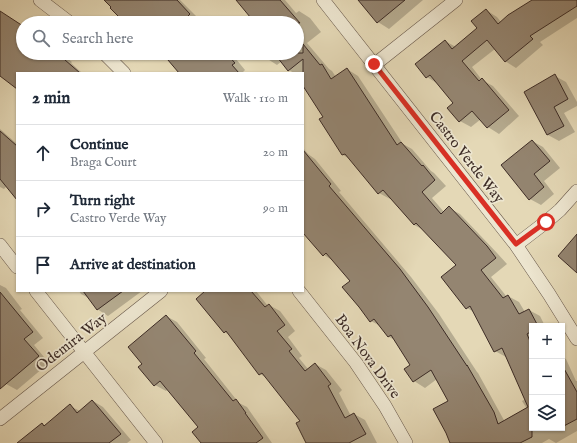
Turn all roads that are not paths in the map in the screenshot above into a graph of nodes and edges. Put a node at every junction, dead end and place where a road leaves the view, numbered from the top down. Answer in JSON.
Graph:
{"nodes":[{"id":1,"x":40,"y":0,"type":"edge"},
{"id":2,"x":323,"y":0,"type":"edge"},
{"id":3,"x":456,"y":0,"type":"edge"},
{"id":4,"x":61,"y":16,"type":"edge"},
{"id":5,"x":111,"y":60,"type":"edge"},
{"id":6,"x":374,"y":64,"type":"junction"},
{"id":7,"x":123,"y":72,"type":"edge"},
{"id":8,"x":577,"y":191,"type":"edge"},
{"id":9,"x":516,"y":244,"type":"junction"},
{"id":10,"x":0,"y":245,"type":"edge"},
{"id":11,"x":16,"y":266,"type":"edge"},
{"id":12,"x":37,"y":292,"type":"edge"},
{"id":13,"x":160,"y":292,"type":"edge"},
{"id":14,"x":300,"y":292,"type":"edge"},
{"id":15,"x":577,"y":339,"type":"edge"},
{"id":16,"x":84,"y":352,"type":"junction"},
{"id":17,"x":0,"y":418,"type":"edge"},
{"id":18,"x":156,"y":443,"type":"edge"},
{"id":19,"x":406,"y":443,"type":"edge"}],
"edges":[{"from":1,"to":4,"type":"street"},
{"from":2,"to":6,"type":"street","name":"Castro Verde Way"},
{"from":3,"to":6,"type":"street"},
{"from":5,"to":7,"type":"street"},
{"from":6,"to":9,"type":"street","name":"Castro Verde Way"},
{"from":8,"to":9,"type":"street"},
{"from":9,"to":15,"type":"street","name":"Castro Verde Way"},
{"from":10,"to":11,"type":"street"},
{"from":12,"to":16,"type":"street"},
{"from":13,"to":16,"type":"street","name":"Odemira Way"},
{"from":14,"to":19,"type":"street","name":"Boa Nova Drive"},
{"from":16,"to":17,"type":"street","name":"Odemira Way"},
{"from":16,"to":18,"type":"street"}]}
